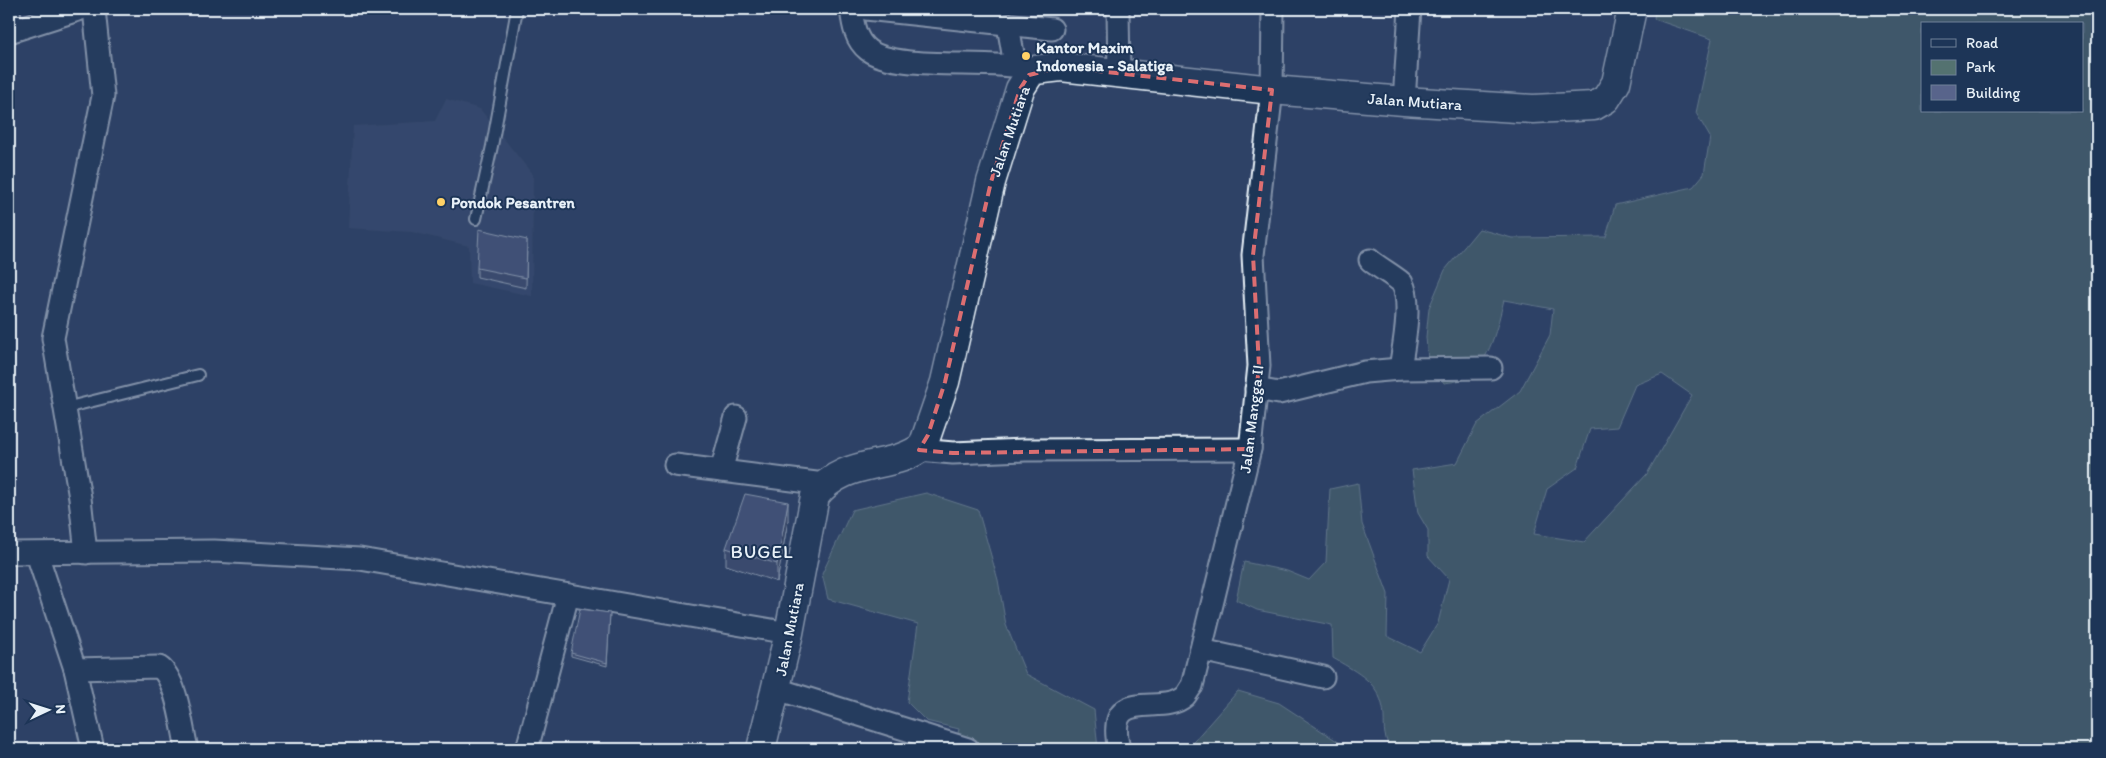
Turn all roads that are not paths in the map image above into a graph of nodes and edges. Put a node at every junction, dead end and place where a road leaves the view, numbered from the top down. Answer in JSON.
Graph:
{"nodes":[{"id":1,"x":81,"y":9,"type":"edge"},
{"id":2,"x":94,"y":9,"type":"edge"},
{"id":3,"x":516,"y":9,"type":"edge"},
{"id":4,"x":851,"y":9,"type":"edge"},
{"id":5,"x":866,"y":9,"type":"edge"},
{"id":6,"x":1118,"y":9,"type":"edge"},
{"id":7,"x":1274,"y":9,"type":"edge"},
{"id":8,"x":1410,"y":9,"type":"edge"},
{"id":9,"x":1632,"y":9,"type":"edge"},
{"id":10,"x":9,"y":10,"type":"edge"},
{"id":11,"x":925,"y":12,"type":"edge"},
{"id":12,"x":1008,"y":25,"type":"junction"},
{"id":13,"x":1052,"y":29,"type":"dead end"},
{"id":14,"x":10,"y":32,"type":"edge"},
{"id":15,"x":1025,"y":68,"type":"junction"},
{"id":16,"x":1119,"y":74,"type":"junction"},
{"id":17,"x":1272,"y":90,"type":"junction"},
{"id":18,"x":1404,"y":101,"type":"junction"},
{"id":19,"x":476,"y":219,"type":"dead end"},
{"id":20,"x":1370,"y":260,"type":"dead end"},
{"id":21,"x":1491,"y":368,"type":"dead end"},
{"id":22,"x":1400,"y":369,"type":"junction"},
{"id":23,"x":198,"y":375,"type":"dead end"},
{"id":24,"x":1256,"y":390,"type":"junction"},
{"id":25,"x":65,"y":408,"type":"junction"},
{"id":26,"x":736,"y":417,"type":"dead end"},
{"id":27,"x":1250,"y":449,"type":"junction"},
{"id":28,"x":919,"y":450,"type":"junction"},
{"id":29,"x":675,"y":465,"type":"dead end"},
{"id":30,"x":722,"y":471,"type":"junction"},
{"id":31,"x":824,"y":484,"type":"junction"},
{"id":32,"x":9,"y":553,"type":"edge"},
{"id":33,"x":86,"y":553,"type":"junction"},
{"id":34,"x":37,"y":554,"type":"junction"},
{"id":35,"x":568,"y":595,"type":"junction"},
{"id":36,"x":790,"y":633,"type":"junction"},
{"id":37,"x":1201,"y":650,"type":"junction"},
{"id":38,"x":74,"y":669,"type":"junction"},
{"id":39,"x":1323,"y":677,"type":"dead end"},
{"id":40,"x":777,"y":689,"type":"junction"},
{"id":41,"x":93,"y":749,"type":"edge"},
{"id":42,"x":187,"y":749,"type":"edge"},
{"id":43,"x":527,"y":749,"type":"edge"},
{"id":44,"x":761,"y":749,"type":"edge"},
{"id":45,"x":968,"y":749,"type":"edge"},
{"id":46,"x":1119,"y":749,"type":"edge"}],
"edges":[{"from":1,"to":14,"type":"street"},
{"from":2,"to":25,"type":"street"},
{"from":3,"to":19,"type":"lane"},
{"from":4,"to":15,"type":"street"},
{"from":5,"to":11,"type":"street"},
{"from":6,"to":16,"type":"street"},
{"from":7,"to":17,"type":"street","name":"Jalan Mangga II"},
{"from":8,"to":18,"type":"street"},
{"from":9,"to":18,"type":"street","name":"Jalan Mutiara"},
{"from":10,"to":14,"type":"street"},
{"from":11,"to":12,"type":"street"},
{"from":12,"to":13,"type":"street"},
{"from":12,"to":15,"type":"street"},
{"from":15,"to":16,"type":"street","name":"Jalan Mutiara"},
{"from":15,"to":28,"type":"street","name":"Jalan Mutiara"},
{"from":16,"to":17,"type":"street","name":"Jalan Mutiara"},
{"from":17,"to":18,"type":"street","name":"Jalan Mutiara"},
{"from":17,"to":24,"type":"street","name":"Jalan Mangga II"},
{"from":20,"to":22,"type":"street"},
{"from":21,"to":22,"type":"street"},
{"from":22,"to":24,"type":"street"},
{"from":23,"to":25,"type":"lane"},
{"from":24,"to":27,"type":"street","name":"Jalan Mangga II"},
{"from":25,"to":33,"type":"street"},
{"from":26,"to":30,"type":"street"},
{"from":27,"to":28,"type":"street"},
{"from":27,"to":37,"type":"street","name":"Jalan Mangga II"},
{"from":28,"to":31,"type":"street"},
{"from":29,"to":30,"type":"street"},
{"from":30,"to":31,"type":"street"},
{"from":31,"to":36,"type":"street","name":"Jalan Mutiara"},
{"from":32,"to":34,"type":"street"},
{"from":33,"to":34,"type":"street"},
{"from":33,"to":35,"type":"street"},
{"from":34,"to":38,"type":"street"},
{"from":35,"to":36,"type":"street"},
{"from":35,"to":43,"type":"street"},
{"from":36,"to":40,"type":"street","name":"Jalan Mutiara"},
{"from":37,"to":39,"type":"street"},
{"from":37,"to":46,"type":"street","name":"Jalan Mangga II"},
{"from":38,"to":41,"type":"street"},
{"from":38,"to":42,"type":"street"},
{"from":40,"to":44,"type":"street","name":"Jalan Mutiara"},
{"from":40,"to":45,"type":"street"}]}
